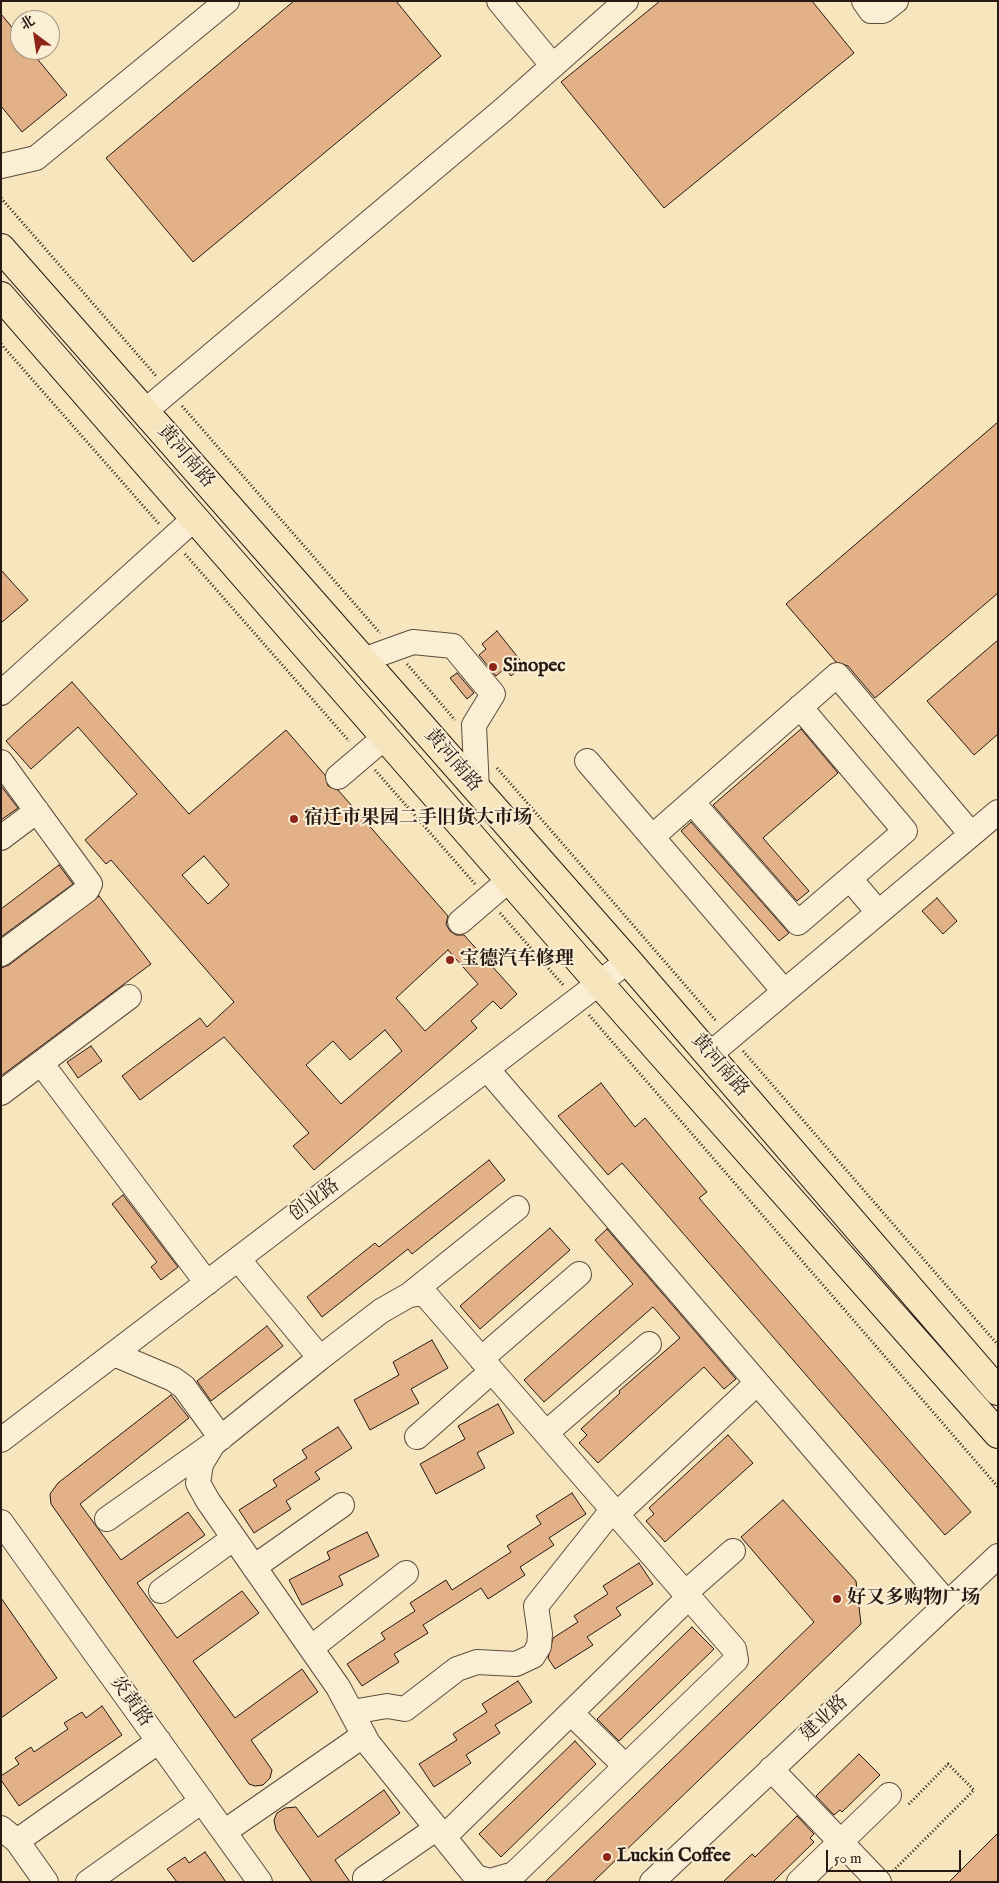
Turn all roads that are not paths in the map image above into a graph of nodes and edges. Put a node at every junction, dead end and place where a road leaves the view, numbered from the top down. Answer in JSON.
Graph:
{"nodes":[{"id":1,"x":227,"y":1,"type":"edge"},
{"id":2,"x":499,"y":1,"type":"edge"},
{"id":3,"x":626,"y":1,"type":"edge"},
{"id":4,"x":864,"y":1,"type":"edge"},
{"id":5,"x":896,"y":1,"type":"edge"},
{"id":6,"x":554,"y":66,"type":"junction"},
{"id":7,"x":1,"y":166,"type":"edge"},
{"id":8,"x":1,"y":248,"type":"edge"},
{"id":9,"x":1,"y":296,"type":"edge"},
{"id":10,"x":144,"y":412,"type":"junction"},
{"id":11,"x":195,"y":518,"type":"junction"},
{"id":12,"x":362,"y":660,"type":"junction"},
{"id":13,"x":1,"y":693,"type":"edge"},
{"id":14,"x":800,"y":707,"type":"junction"},
{"id":15,"x":385,"y":738,"type":"junction"},
{"id":16,"x":587,"y":761,"type":"dead end"},
{"id":17,"x":1,"y":762,"type":"edge"},
{"id":18,"x":338,"y":777,"type":"dead end"},
{"id":19,"x":477,"y":790,"type":"junction"},
{"id":20,"x":692,"y":802,"type":"junction"},
{"id":21,"x":37,"y":811,"type":"junction"},
{"id":22,"x":998,"y":812,"type":"edge"},
{"id":23,"x":971,"y":834,"type":"junction"},
{"id":24,"x":652,"y":837,"type":"junction"},
{"id":25,"x":1,"y":838,"type":"edge"},
{"id":26,"x":850,"y":879,"type":"junction"},
{"id":27,"x":509,"y":880,"type":"junction"},
{"id":28,"x":878,"y":912,"type":"junction"},
{"id":29,"x":460,"y":922,"type":"dead end"},
{"id":30,"x":1,"y":954,"type":"edge"},
{"id":31,"x":628,"y":961,"type":"junction"},
{"id":32,"x":599,"y":983,"type":"junction"},
{"id":33,"x":784,"y":992,"type":"junction"},
{"id":34,"x":129,"y":997,"type":"dead end"},
{"id":35,"x":709,"y":1055,"type":"junction"},
{"id":36,"x":41,"y":1063,"type":"junction"},
{"id":37,"x":487,"y":1069,"type":"junction"},
{"id":38,"x":1,"y":1093,"type":"edge"},
{"id":39,"x":517,"y":1208,"type":"dead end"},
{"id":40,"x":238,"y":1259,"type":"junction"},
{"id":41,"x":579,"y":1274,"type":"dead end"},
{"id":42,"x":207,"y":1283,"type":"junction"},
{"id":43,"x":409,"y":1294,"type":"junction"},
{"id":44,"x":650,"y":1344,"type":"dead end"},
{"id":45,"x":114,"y":1354,"type":"junction"},
{"id":46,"x":320,"y":1358,"type":"junction"},
{"id":47,"x":487,"y":1365,"type":"junction"},
{"id":48,"x":758,"y":1383,"type":"junction"},
{"id":49,"x":998,"y":1391,"type":"edge"},
{"id":50,"x":546,"y":1433,"type":"junction"},
{"id":51,"x":998,"y":1434,"type":"edge"},
{"id":52,"x":417,"y":1437,"type":"dead end"},
{"id":53,"x":1,"y":1440,"type":"edge"},
{"id":54,"x":217,"y":1441,"type":"junction"},
{"id":55,"x":342,"y":1505,"type":"dead end"},
{"id":56,"x":615,"y":1511,"type":"junction"},
{"id":57,"x":107,"y":1520,"type":"dead end"},
{"id":58,"x":1,"y":1522,"type":"edge"},
{"id":59,"x":234,"y":1538,"type":"junction"},
{"id":60,"x":733,"y":1551,"type":"dead end"},
{"id":61,"x":998,"y":1556,"type":"edge"},
{"id":62,"x":254,"y":1567,"type":"junction"},
{"id":63,"x":406,"y":1573,"type":"dead end"},
{"id":64,"x":161,"y":1591,"type":"dead end"},
{"id":65,"x":687,"y":1595,"type":"junction"},
{"id":66,"x":947,"y":1603,"type":"junction"},
{"id":67,"x":311,"y":1648,"type":"junction"},
{"id":68,"x":352,"y":1712,"type":"junction"},
{"id":69,"x":571,"y":1713,"type":"junction"},
{"id":70,"x":364,"y":1735,"type":"junction"},
{"id":71,"x":159,"y":1741,"type":"junction"},
{"id":72,"x":625,"y":1766,"type":"junction"},
{"id":73,"x":771,"y":1769,"type":"junction"},
{"id":74,"x":889,"y":1794,"type":"road end"},
{"id":75,"x":202,"y":1802,"type":"junction"},
{"id":76,"x":224,"y":1832,"type":"junction"},
{"id":77,"x":440,"y":1833,"type":"junction"},
{"id":78,"x":9,"y":1835,"type":"edge"},
{"id":79,"x":840,"y":1842,"type":"junction"},
{"id":80,"x":365,"y":1878,"type":"dead end"},
{"id":81,"x":884,"y":1878,"type":"edge"},
{"id":82,"x":490,"y":1881,"type":"edge"},
{"id":83,"x":46,"y":1882,"type":"edge"},
{"id":84,"x":88,"y":1882,"type":"edge"},
{"id":85,"x":260,"y":1882,"type":"edge"},
{"id":86,"x":652,"y":1882,"type":"edge"},
{"id":87,"x":799,"y":1882,"type":"edge"}],
"edges":[{"from":1,"to":7,"type":"street"},
{"from":2,"to":6,"type":"street"},
{"from":3,"to":6,"type":"street"},
{"from":4,"to":5,"type":"street"},
{"from":6,"to":10,"type":"street"},
{"from":8,"to":10,"type":"main road","name":"黄河南路"},
{"from":9,"to":11,"type":"main road","name":"黄河南路"},
{"from":10,"to":12,"type":"main road","name":"黄河南路"},
{"from":11,"to":13,"type":"street"},
{"from":11,"to":15,"type":"main road","name":"黄河南路"},
{"from":12,"to":19,"type":"main road","name":"黄河南路"},
{"from":12,"to":19,"type":"street"},
{"from":14,"to":20,"type":"street"},
{"from":14,"to":23,"type":"street"},
{"from":14,"to":26,"type":"street"},
{"from":15,"to":18,"type":"street"},
{"from":15,"to":27,"type":"main road","name":"黄河南路"},
{"from":16,"to":24,"type":"street"},
{"from":17,"to":21,"type":"street"},
{"from":19,"to":31,"type":"main road","name":"黄河南路"},
{"from":20,"to":24,"type":"street"},
{"from":20,"to":26,"type":"street"},
{"from":21,"to":25,"type":"street"},
{"from":21,"to":30,"type":"street"},
{"from":22,"to":23,"type":"street"},
{"from":23,"to":28,"type":"street"},
{"from":24,"to":33,"type":"street"},
{"from":26,"to":28,"type":"street"},
{"from":27,"to":29,"type":"street"},
{"from":27,"to":32,"type":"main road","name":"黄河南路"},
{"from":28,"to":33,"type":"street"},
{"from":31,"to":32,"type":"street","name":"创业路"},
{"from":31,"to":35,"type":"main road","name":"黄河南路"},
{"from":32,"to":37,"type":"street","name":"创业路"},
{"from":32,"to":51,"type":"main road","name":"黄河南路"},
{"from":33,"to":35,"type":"street"},
{"from":34,"to":36,"type":"street"},
{"from":35,"to":49,"type":"main road","name":"黄河南路"},
{"from":36,"to":38,"type":"street"},
{"from":36,"to":42,"type":"street"},
{"from":37,"to":40,"type":"street","name":"创业路"},
{"from":37,"to":48,"type":"street"},
{"from":39,"to":43,"type":"street"},
{"from":40,"to":42,"type":"street","name":"创业路"},
{"from":40,"to":46,"type":"street"},
{"from":41,"to":47,"type":"street"},
{"from":42,"to":45,"type":"street","name":"创业路"},
{"from":43,"to":46,"type":"street"},
{"from":43,"to":47,"type":"street"},
{"from":44,"to":50,"type":"street"},
{"from":45,"to":53,"type":"street","name":"创业路"},
{"from":45,"to":54,"type":"street"},
{"from":46,"to":54,"type":"street"},
{"from":47,"to":50,"type":"street"},
{"from":47,"to":52,"type":"street"},
{"from":48,"to":56,"type":"street"},
{"from":48,"to":66,"type":"street"},
{"from":50,"to":56,"type":"street"},
{"from":54,"to":57,"type":"street"},
{"from":54,"to":59,"type":"street"},
{"from":55,"to":62,"type":"street"},
{"from":56,"to":65,"type":"street"},
{"from":56,"to":68,"type":"street"},
{"from":58,"to":71,"type":"street","name":"炎黄路"},
{"from":59,"to":62,"type":"street"},
{"from":59,"to":64,"type":"street"},
{"from":60,"to":65,"type":"street"},
{"from":61,"to":66,"type":"street","name":"建业路"},
{"from":62,"to":67,"type":"street"},
{"from":63,"to":67,"type":"street"},
{"from":65,"to":69,"type":"street"},
{"from":65,"to":72,"type":"street"},
{"from":66,"to":73,"type":"street","name":"建业路"},
{"from":67,"to":68,"type":"street"},
{"from":68,"to":70,"type":"street"},
{"from":69,"to":72,"type":"street"},
{"from":69,"to":77,"type":"street"},
{"from":70,"to":76,"type":"street"},
{"from":70,"to":77,"type":"street"},
{"from":71,"to":75,"type":"street","name":"炎黄路"},
{"from":71,"to":78,"type":"street"},
{"from":72,"to":82,"type":"street"},
{"from":73,"to":79,"type":"street"},
{"from":73,"to":86,"type":"street","name":"建业路"},
{"from":74,"to":79,"type":"street"},
{"from":75,"to":76,"type":"street","name":"炎黄路"},
{"from":75,"to":84,"type":"street"},
{"from":76,"to":85,"type":"street","name":"炎黄路"},
{"from":77,"to":80,"type":"street"},
{"from":77,"to":82,"type":"street"},
{"from":78,"to":83,"type":"street"},
{"from":79,"to":81,"type":"street"},
{"from":79,"to":87,"type":"street"}]}
